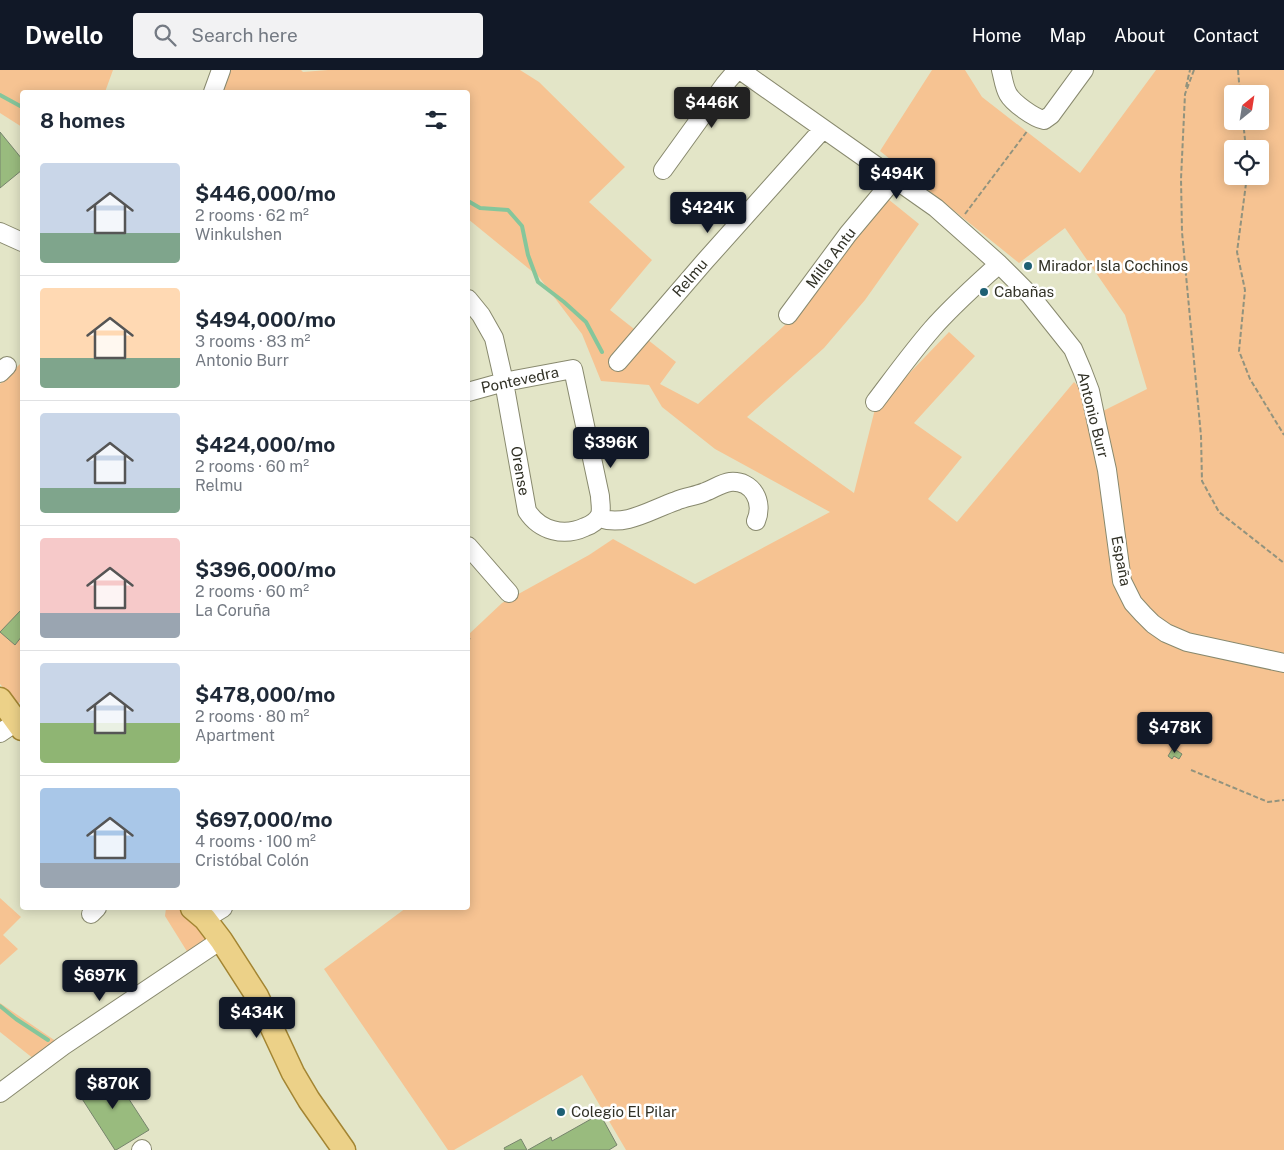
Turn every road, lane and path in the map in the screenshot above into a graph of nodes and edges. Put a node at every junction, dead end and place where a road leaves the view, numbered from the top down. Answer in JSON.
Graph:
{"nodes":[{"id":1,"x":221,"y":70,"type":"edge"},
{"id":2,"x":738,"y":70,"type":"edge"},
{"id":3,"x":1000,"y":70,"type":"edge"},
{"id":4,"x":1084,"y":70,"type":"edge"},
{"id":5,"x":1190,"y":70,"type":"edge"},
{"id":6,"x":1194,"y":70,"type":"edge"},
{"id":7,"x":1238,"y":70,"type":"edge"},
{"id":8,"x":1239,"y":85,"type":"edge"},
{"id":9,"x":214,"y":90,"type":"edge"},
{"id":10,"x":1185,"y":94,"type":"junction"},
{"id":11,"x":1037,"y":118,"type":"junction"},
{"id":12,"x":823,"y":129,"type":"junction"},
{"id":13,"x":663,"y":170,"type":"dead end"},
{"id":14,"x":894,"y":178,"type":"junction"},
{"id":15,"x":1246,"y":185,"type":"edge"},
{"id":16,"x":956,"y":226,"type":"junction"},
{"id":17,"x":0,"y":232,"type":"edge"},
{"id":18,"x":20,"y":241,"type":"edge"},
{"id":19,"x":999,"y":264,"type":"junction"},
{"id":20,"x":470,"y":302,"type":"edge"},
{"id":21,"x":788,"y":315,"type":"dead end"},
{"id":22,"x":618,"y":362,"type":"dead end"},
{"id":23,"x":504,"y":382,"type":"junction"},
{"id":24,"x":470,"y":391,"type":"edge"},
{"id":25,"x":875,"y":402,"type":"dead end"},
{"id":26,"x":1284,"y":436,"type":"edge"},
{"id":27,"x":1106,"y":470,"type":"joint"},
{"id":28,"x":598,"y":518,"type":"junction"},
{"id":29,"x":756,"y":522,"type":"dead end"},
{"id":30,"x":470,"y":548,"type":"edge"},
{"id":31,"x":1284,"y":563,"type":"edge"},
{"id":32,"x":509,"y":593,"type":"dead end"},
{"id":33,"x":1284,"y":663,"type":"edge"},
{"id":34,"x":0,"y":699,"type":"edge"},
{"id":35,"x":16,"y":725,"type":"edge"},
{"id":36,"x":1191,"y":770,"type":"dead end"},
{"id":37,"x":1284,"y":800,"type":"edge"},
{"id":38,"x":206,"y":911,"type":"edge"},
{"id":39,"x":221,"y":940,"type":"junction"},
{"id":40,"x":0,"y":1093,"type":"edge"},
{"id":41,"x":344,"y":1150,"type":"edge"}],
"edges":[{"from":1,"to":9,"type":"street"},
{"from":2,"to":12,"type":"street","name":"Antonio Burr"},
{"from":2,"to":13,"type":"street"},
{"from":3,"to":11,"type":"street"},
{"from":4,"to":11,"type":"street"},
{"from":5,"to":10,"type":"path"},
{"from":6,"to":10,"type":"path"},
{"from":7,"to":8,"type":"path"},
{"from":10,"to":31,"type":"path"},
{"from":11,"to":16,"type":"path"},
{"from":12,"to":14,"type":"street","name":"Antonio Burr"},
{"from":12,"to":22,"type":"street","name":"Relmu"},
{"from":14,"to":16,"type":"street","name":"Antonio Burr"},
{"from":14,"to":21,"type":"street","name":"Milla Antu"},
{"from":15,"to":26,"type":"path"},
{"from":16,"to":19,"type":"street","name":"Antonio Burr"},
{"from":17,"to":18,"type":"street"},
{"from":19,"to":25,"type":"street"},
{"from":19,"to":27,"type":"street","name":"Antonio Burr"},
{"from":20,"to":23,"type":"street","name":"Orense"},
{"from":23,"to":24,"type":"street","name":"Pontevedra"},
{"from":23,"to":28,"type":"street","name":"Orense"},
{"from":23,"to":28,"type":"street","name":"Pontevedra"},
{"from":27,"to":33,"type":"street","name":"España"},
{"from":28,"to":29,"type":"street"},
{"from":30,"to":32,"type":"street"},
{"from":34,"to":35,"type":"main road"},
{"from":36,"to":37,"type":"path"},
{"from":38,"to":39,"type":"main road"},
{"from":39,"to":40,"type":"street"},
{"from":39,"to":41,"type":"main road"}]}
